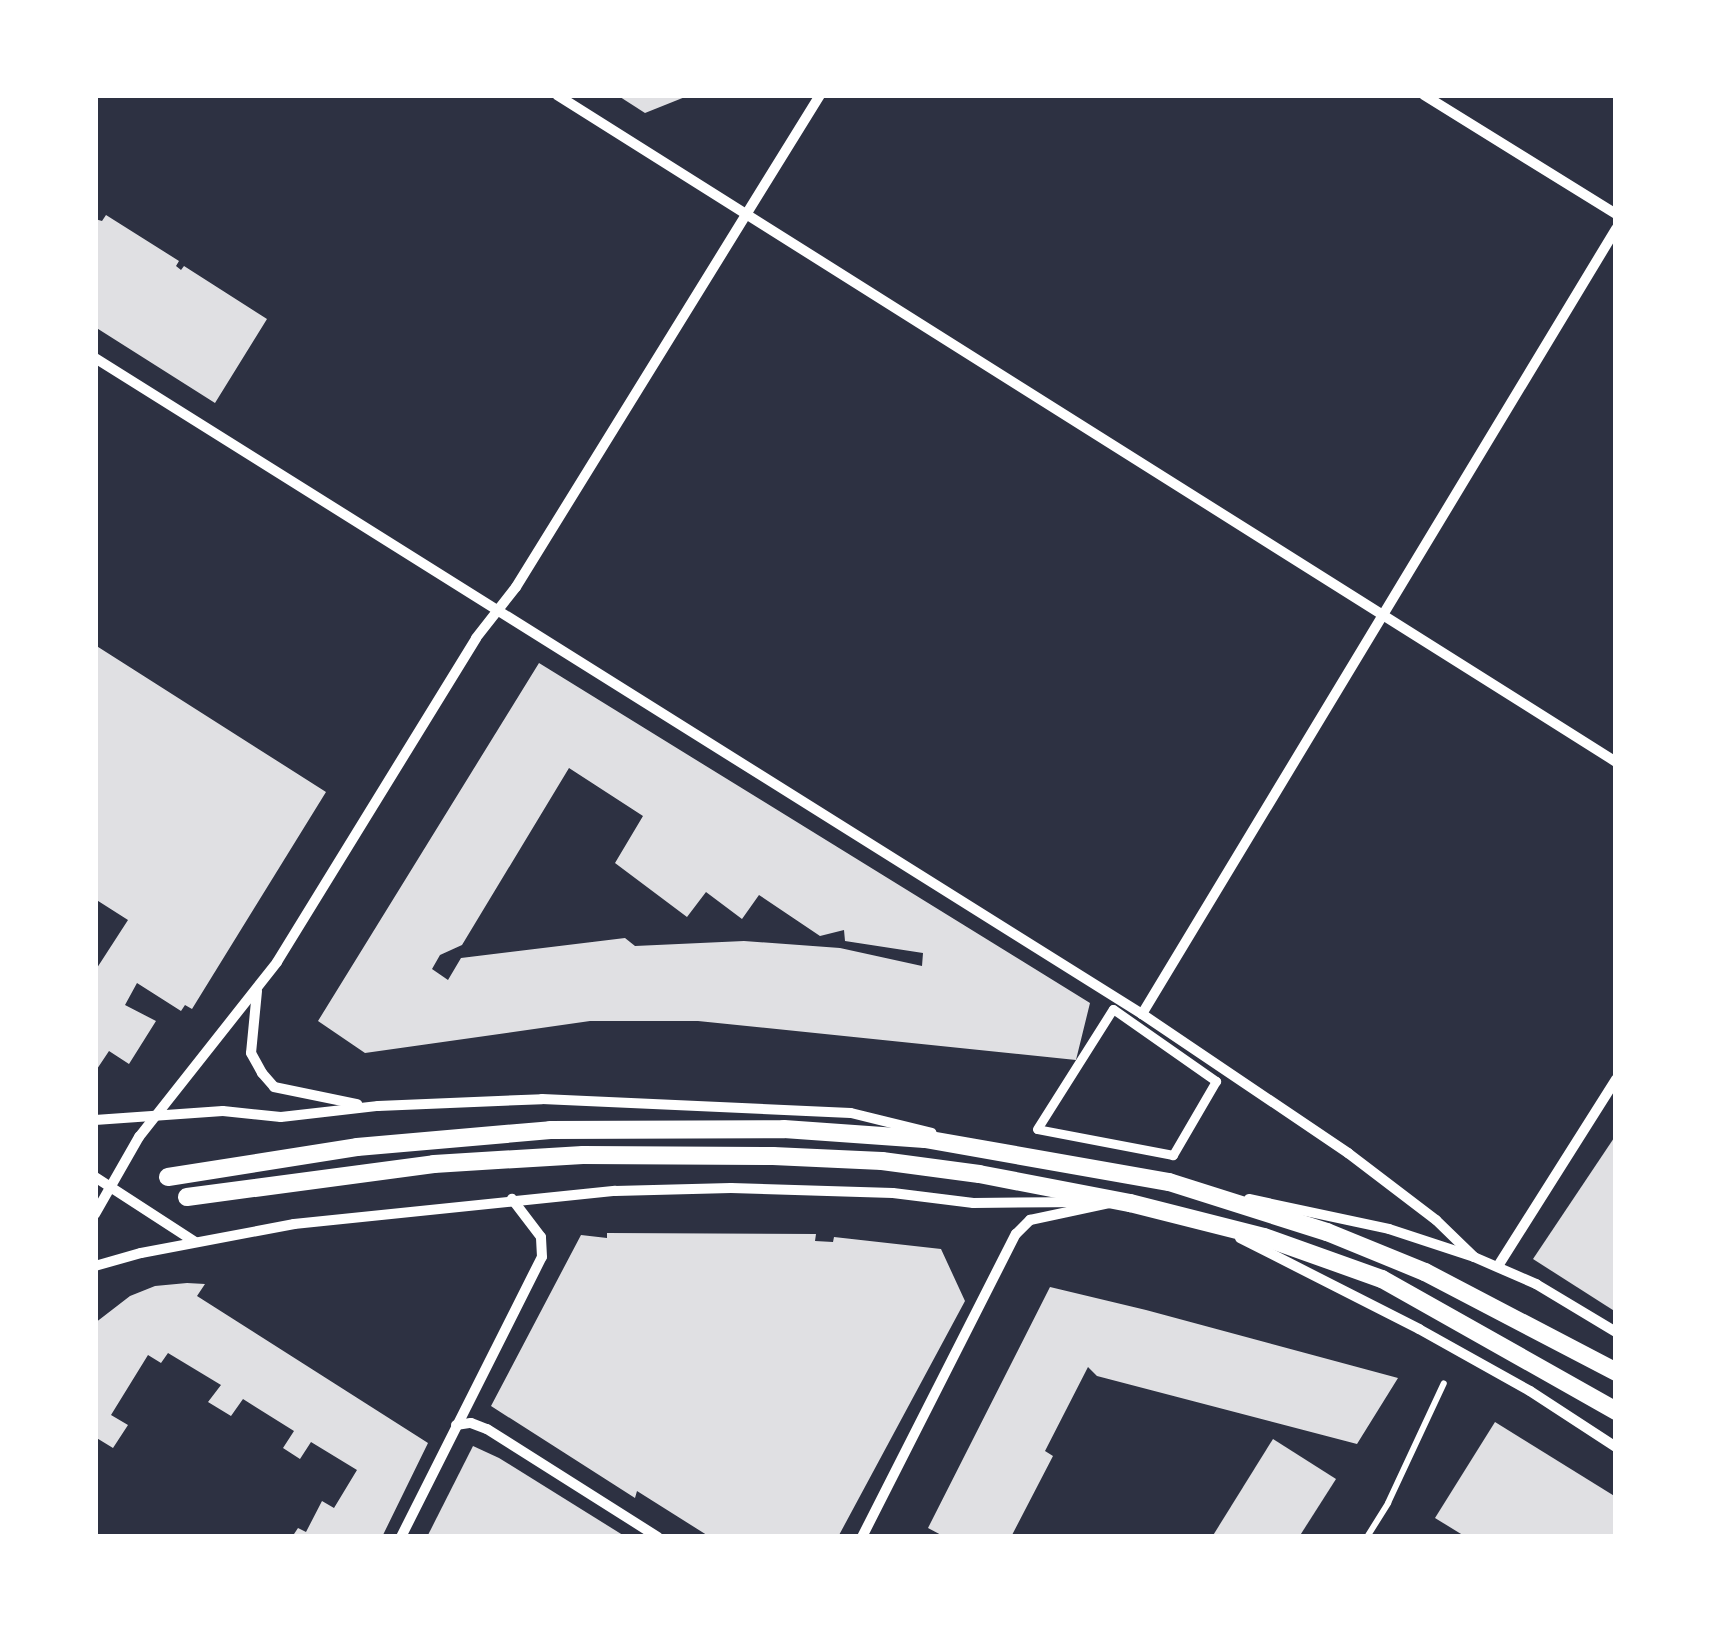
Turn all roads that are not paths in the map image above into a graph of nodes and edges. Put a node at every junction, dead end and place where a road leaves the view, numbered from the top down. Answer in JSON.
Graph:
{"nodes":[{"id":1,"x":557,"y":95,"type":"edge"},
{"id":2,"x":820,"y":95,"type":"edge"},
{"id":3,"x":1424,"y":95,"type":"edge"},
{"id":4,"x":744,"y":214,"type":"junction"},
{"id":5,"x":1616,"y":214,"type":"edge"},
{"id":6,"x":1616,"y":229,"type":"edge"},
{"id":7,"x":95,"y":358,"type":"edge"},
{"id":8,"x":496,"y":610,"type":"junction"},
{"id":9,"x":1380,"y":615,"type":"junction"},
{"id":10,"x":1616,"y":762,"type":"edge"},
{"id":11,"x":257,"y":991,"type":"junction"},
{"id":12,"x":1113,"y":1009,"type":"joint"},
{"id":13,"x":1142,"y":1014,"type":"junction"},
{"id":14,"x":1616,"y":1079,"type":"edge"},
{"id":15,"x":378,"y":1106,"type":"junction"},
{"id":16,"x":157,"y":1113,"type":"junction"},
{"id":17,"x":95,"y":1120,"type":"edge"},
{"id":18,"x":1015,"y":1153,"type":"junction"},
{"id":19,"x":95,"y":1176,"type":"edge"},
{"id":20,"x":168,"y":1177,"type":"dead end"},
{"id":21,"x":1169,"y":1182,"type":"junction"},
{"id":22,"x":110,"y":1186,"type":"junction"},
{"id":23,"x":187,"y":1197,"type":"dead end"},
{"id":24,"x":512,"y":1198,"type":"junction"},
{"id":25,"x":1115,"y":1202,"type":"junction"},
{"id":26,"x":95,"y":1214,"type":"edge"},
{"id":27,"x":1212,"y":1224,"type":"junction"},
{"id":28,"x":194,"y":1242,"type":"junction"},
{"id":29,"x":1474,"y":1257,"type":"junction"},
{"id":30,"x":95,"y":1266,"type":"edge"},
{"id":31,"x":1498,"y":1266,"type":"junction"},
{"id":32,"x":1616,"y":1332,"type":"edge"},
{"id":33,"x":1616,"y":1372,"type":"edge"},
{"id":34,"x":1616,"y":1411,"type":"edge"},
{"id":35,"x":456,"y":1425,"type":"junction"},
{"id":36,"x":1616,"y":1447,"type":"edge"},
{"id":37,"x":401,"y":1537,"type":"edge"},
{"id":38,"x":658,"y":1537,"type":"edge"},
{"id":39,"x":862,"y":1537,"type":"edge"}],
"edges":[{"from":1,"to":4,"type":"street"},
{"from":2,"to":4,"type":"street"},
{"from":3,"to":5,"type":"street"},
{"from":4,"to":8,"type":"street"},
{"from":4,"to":9,"type":"street"},
{"from":6,"to":9,"type":"street"},
{"from":7,"to":8,"type":"street"},
{"from":8,"to":11,"type":"street"},
{"from":8,"to":13,"type":"street"},
{"from":9,"to":10,"type":"street"},
{"from":9,"to":13,"type":"street"},
{"from":11,"to":15,"type":"street"},
{"from":11,"to":16,"type":"street"},
{"from":12,"to":12,"type":"street"},
{"from":13,"to":29,"type":"street"},
{"from":14,"to":31,"type":"street"},
{"from":15,"to":16,"type":"street"},
{"from":15,"to":18,"type":"street"},
{"from":16,"to":17,"type":"street"},
{"from":16,"to":22,"type":"street"},
{"from":18,"to":20,"type":"street"},
{"from":18,"to":21,"type":"street"},
{"from":19,"to":22,"type":"street"},
{"from":21,"to":29,"type":"street"},
{"from":21,"to":33,"type":"street"},
{"from":22,"to":26,"type":"street"},
{"from":22,"to":28,"type":"street"},
{"from":23,"to":25,"type":"street"},
{"from":24,"to":25,"type":"street"},
{"from":24,"to":28,"type":"street"},
{"from":24,"to":35,"type":"street"},
{"from":25,"to":27,"type":"street"},
{"from":25,"to":39,"type":"street"},
{"from":27,"to":34,"type":"street"},
{"from":27,"to":36,"type":"street"},
{"from":28,"to":30,"type":"street"},
{"from":29,"to":31,"type":"street"},
{"from":31,"to":32,"type":"street"},
{"from":35,"to":37,"type":"street"},
{"from":35,"to":38,"type":"street"}]}
